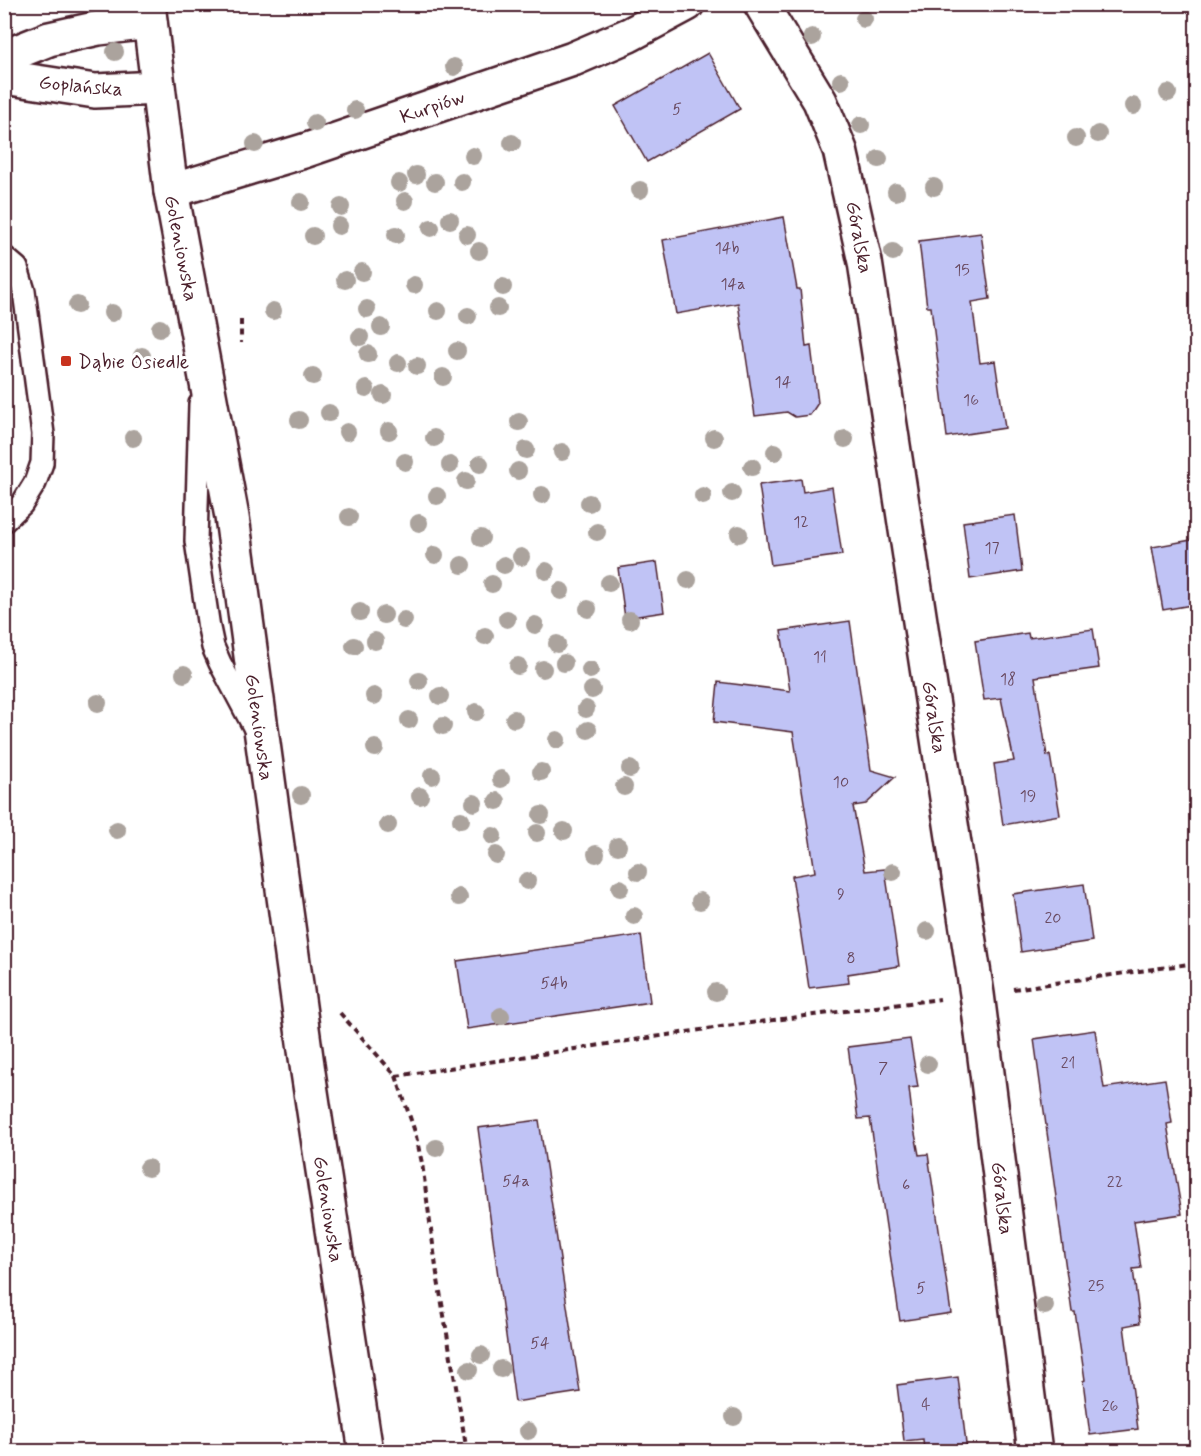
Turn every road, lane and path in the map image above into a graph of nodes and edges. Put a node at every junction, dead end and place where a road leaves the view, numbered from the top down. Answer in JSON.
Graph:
{"nodes":[{"id":1,"x":687,"y":4,"type":"edge"},
{"id":2,"x":761,"y":4,"type":"edge"},
{"id":3,"x":149,"y":13,"type":"edge"},
{"id":4,"x":4,"y":57,"type":"edge"},
{"id":5,"x":4,"y":77,"type":"edge"},
{"id":6,"x":158,"y":88,"type":"junction"},
{"id":7,"x":171,"y":191,"type":"junction"},
{"id":8,"x":4,"y":257,"type":"edge"},
{"id":9,"x":241,"y":320,"type":"dead end"},
{"id":10,"x":241,"y":354,"type":"dead end"},
{"id":11,"x":4,"y":521,"type":"edge"},
{"id":12,"x":1197,"y":963,"type":"edge"},
{"id":13,"x":977,"y":994,"type":"junction"},
{"id":14,"x":337,"y":1010,"type":"dead end"},
{"id":15,"x":396,"y":1076,"type":"junction"},
{"id":16,"x":366,"y":1452,"type":"edge"},
{"id":17,"x":467,"y":1452,"type":"edge"},
{"id":18,"x":1035,"y":1452,"type":"edge"}],
"edges":[{"from":1,"to":7,"type":"street","name":"Kurpiów"},
{"from":2,"to":13,"type":"street","name":"Góralska"},
{"from":3,"to":4,"type":"street","name":"Goplańska"},
{"from":3,"to":6,"type":"street","name":"Goleniowska"},
{"from":5,"to":6,"type":"street","name":"Goplańska"},
{"from":6,"to":7,"type":"street","name":"Goleniowska"},
{"from":7,"to":16,"type":"street","name":"Goleniowska"},
{"from":8,"to":11,"type":"lane"},
{"from":9,"to":10,"type":"path"},
{"from":12,"to":13,"type":"path"},
{"from":13,"to":15,"type":"path"},
{"from":13,"to":18,"type":"street","name":"Góralska"},
{"from":14,"to":15,"type":"path"},
{"from":15,"to":17,"type":"path"}]}
